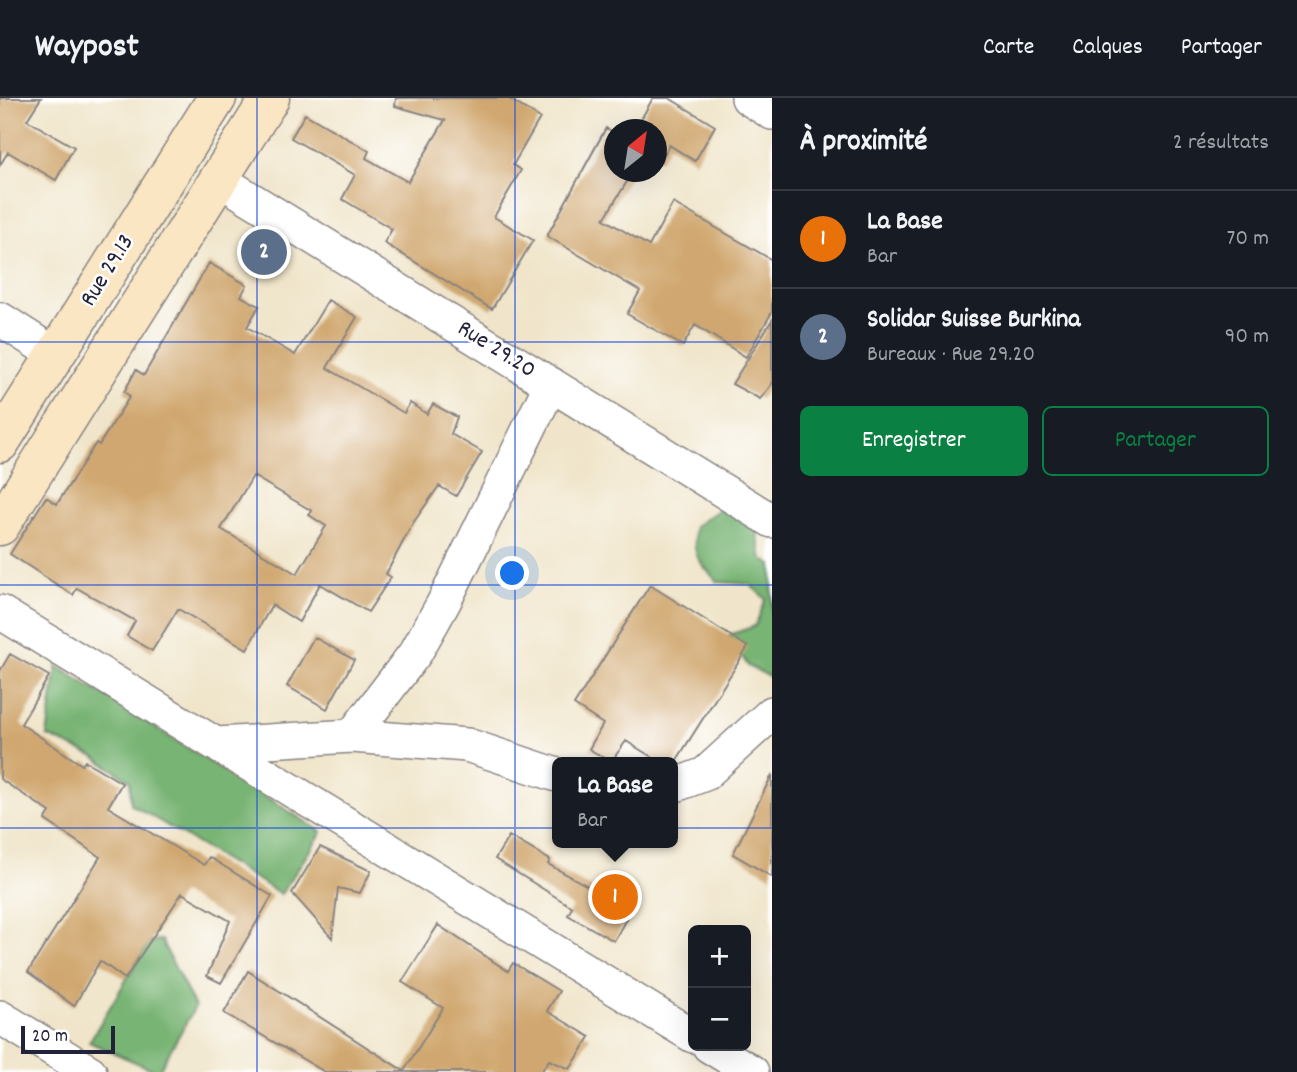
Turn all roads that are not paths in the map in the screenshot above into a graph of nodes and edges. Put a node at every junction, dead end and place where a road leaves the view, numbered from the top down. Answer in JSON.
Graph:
{"nodes":[{"id":1,"x":216,"y":98,"type":"edge"},
{"id":2,"x":270,"y":98,"type":"edge"},
{"id":3,"x":748,"y":98,"type":"edge"},
{"id":4,"x":772,"y":113,"type":"edge"},
{"id":5,"x":220,"y":180,"type":"junction"},
{"id":6,"x":0,"y":319,"type":"edge"},
{"id":7,"x":56,"y":355,"type":"junction"},
{"id":8,"x":551,"y":384,"type":"junction"},
{"id":9,"x":0,"y":443,"type":"edge"},
{"id":10,"x":772,"y":521,"type":"edge"},
{"id":11,"x":0,"y":526,"type":"edge"},
{"id":12,"x":0,"y":612,"type":"edge"},
{"id":13,"x":772,"y":713,"type":"edge"},
{"id":14,"x":352,"y":736,"type":"junction"},
{"id":15,"x":216,"y":744,"type":"junction"},
{"id":16,"x":552,"y":773,"type":"edge"},
{"id":17,"x":678,"y":784,"type":"edge"},
{"id":18,"x":0,"y":1017,"type":"edge"},
{"id":19,"x":688,"y":1033,"type":"edge"},
{"id":20,"x":717,"y":1051,"type":"edge"},
{"id":21,"x":90,"y":1072,"type":"edge"},
{"id":22,"x":752,"y":1072,"type":"edge"}],
"edges":[{"from":1,"to":7,"type":"main road","name":"Rue 29.13"},
{"from":2,"to":5,"type":"main road"},
{"from":3,"to":4,"type":"street"},
{"from":5,"to":8,"type":"street","name":"Rue 29.20"},
{"from":5,"to":11,"type":"main road"},
{"from":6,"to":7,"type":"street"},
{"from":7,"to":9,"type":"main road","name":"Rue 29.13"},
{"from":8,"to":10,"type":"street","name":"Rue 29.20"},
{"from":8,"to":14,"type":"street"},
{"from":12,"to":15,"type":"street"},
{"from":13,"to":17,"type":"street"},
{"from":14,"to":15,"type":"street"},
{"from":14,"to":16,"type":"street"},
{"from":15,"to":19,"type":"street"},
{"from":18,"to":21,"type":"street"},
{"from":20,"to":22,"type":"street"}]}
